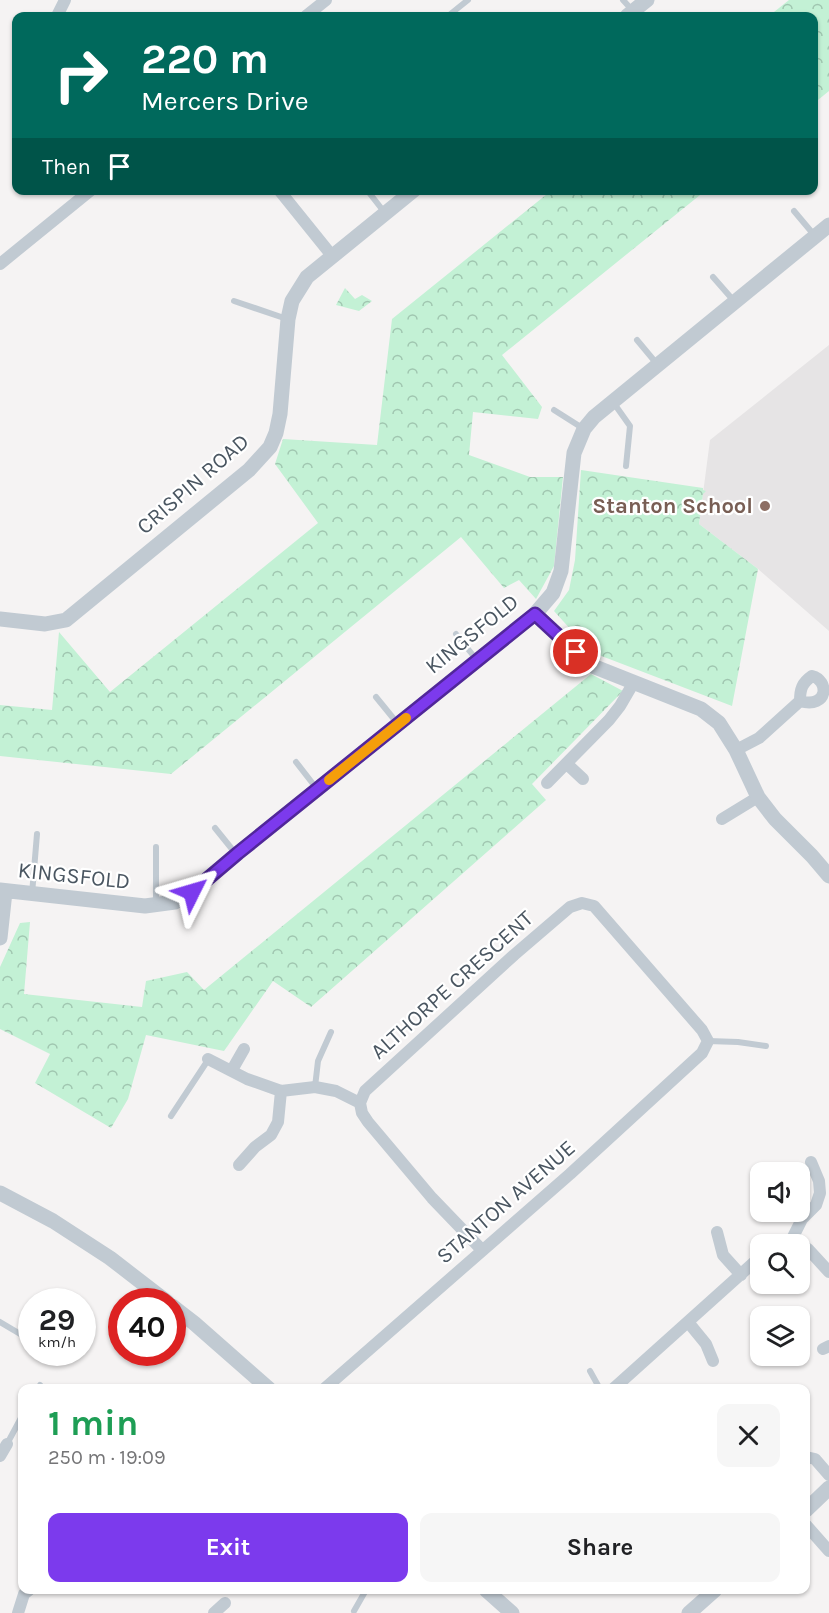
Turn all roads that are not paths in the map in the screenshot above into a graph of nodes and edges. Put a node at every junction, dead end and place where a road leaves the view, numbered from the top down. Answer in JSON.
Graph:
{"nodes":[{"id":1,"x":326,"y":0,"type":"edge"},
{"id":2,"x":468,"y":0,"type":"edge"},
{"id":3,"x":647,"y":0,"type":"edge"},
{"id":4,"x":628,"y":9,"type":"edge"},
{"id":5,"x":311,"y":12,"type":"edge"},
{"id":6,"x":453,"y":12,"type":"edge"},
{"id":7,"x":85,"y":195,"type":"edge"},
{"id":8,"x":283,"y":195,"type":"edge"},
{"id":9,"x":371,"y":195,"type":"edge"},
{"id":10,"x":408,"y":195,"type":"edge"},
{"id":11,"x":794,"y":211,"type":"dead end"},
{"id":12,"x":386,"y":214,"type":"junction"},
{"id":13,"x":829,"y":225,"type":"edge"},
{"id":14,"x":815,"y":236,"type":"junction"},
{"id":15,"x":333,"y":257,"type":"junction"},
{"id":16,"x":0,"y":264,"type":"edge"},
{"id":17,"x":713,"y":277,"type":"dead end"},
{"id":18,"x":234,"y":301,"type":"dead end"},
{"id":19,"x":735,"y":302,"type":"junction"},
{"id":20,"x":288,"y":319,"type":"junction"},
{"id":21,"x":637,"y":340,"type":"dead end"},
{"id":22,"x":657,"y":365,"type":"junction"},
{"id":23,"x":613,"y":401,"type":"junction"},
{"id":24,"x":554,"y":410,"type":"dead end"},
{"id":25,"x":584,"y":429,"type":"junction"},
{"id":26,"x":626,"y":466,"type":"dead end"},
{"id":27,"x":535,"y":614,"type":"junction"},
{"id":28,"x":0,"y":619,"type":"edge"},
{"id":29,"x":456,"y":634,"type":"dead end"},
{"id":30,"x":477,"y":660,"type":"junction"},
{"id":31,"x":634,"y":682,"type":"junction"},
{"id":32,"x":376,"y":698,"type":"dead end"},
{"id":33,"x":800,"y":701,"type":"dead end"},
{"id":34,"x":398,"y":724,"type":"junction"},
{"id":35,"x":736,"y":750,"type":"junction"},
{"id":36,"x":296,"y":762,"type":"dead end"},
{"id":37,"x":567,"y":764,"type":"junction"},
{"id":38,"x":583,"y":779,"type":"dead end"},
{"id":39,"x":547,"y":783,"type":"dead end"},
{"id":40,"x":317,"y":789,"type":"junction"},
{"id":41,"x":758,"y":797,"type":"junction"},
{"id":42,"x":722,"y":819,"type":"dead end"},
{"id":43,"x":215,"y":828,"type":"dead end"},
{"id":44,"x":37,"y":834,"type":"dead end"},
{"id":45,"x":156,"y":847,"type":"dead end"},
{"id":46,"x":236,"y":855,"type":"junction"},
{"id":47,"x":829,"y":876,"type":"edge"},
{"id":48,"x":3,"y":891,"type":"edge"},
{"id":49,"x":32,"y":894,"type":"junction"},
{"id":50,"x":156,"y":905,"type":"junction"},
{"id":51,"x":0,"y":938,"type":"edge"},
{"id":52,"x":331,"y":1032,"type":"dead end"},
{"id":53,"x":708,"y":1041,"type":"junction"},
{"id":54,"x":766,"y":1046,"type":"dead end"},
{"id":55,"x":244,"y":1049,"type":"dead end"},
{"id":56,"x":208,"y":1059,"type":"joint"},
{"id":57,"x":232,"y":1070,"type":"junction"},
{"id":58,"x":315,"y":1087,"type":"junction"},
{"id":59,"x":281,"y":1091,"type":"junction"},
{"id":60,"x":360,"y":1103,"type":"junction"},
{"id":61,"x":171,"y":1116,"type":"dead end"},
{"id":62,"x":811,"y":1162,"type":"dead end"},
{"id":63,"x":239,"y":1165,"type":"dead end"},
{"id":64,"x":0,"y":1192,"type":"edge"},
{"id":65,"x":717,"y":1232,"type":"dead end"},
{"id":66,"x":794,"y":1234,"type":"edge"},
{"id":67,"x":482,"y":1250,"type":"junction"},
{"id":68,"x":810,"y":1251,"type":"edge"},
{"id":69,"x":750,"y":1266,"type":"edge"},
{"id":70,"x":829,"y":1272,"type":"edge"},
{"id":71,"x":741,"y":1275,"type":"junction"},
{"id":72,"x":149,"y":1288,"type":"edge"},
{"id":73,"x":186,"y":1317,"type":"edge"},
{"id":74,"x":0,"y":1322,"type":"edge"},
{"id":75,"x":688,"y":1322,"type":"junction"},
{"id":76,"x":18,"y":1333,"type":"edge"},
{"id":77,"x":712,"y":1362,"type":"dead end"},
{"id":78,"x":590,"y":1371,"type":"dead end"},
{"id":79,"x":263,"y":1384,"type":"edge"},
{"id":80,"x":330,"y":1384,"type":"edge"},
{"id":81,"x":597,"y":1384,"type":"edge"},
{"id":82,"x":619,"y":1384,"type":"edge"},
{"id":83,"x":18,"y":1423,"type":"edge"},
{"id":84,"x":7,"y":1444,"type":"joint"},
{"id":85,"x":0,"y":1456,"type":"edge"},
{"id":86,"x":810,"y":1458,"type":"edge"},
{"id":87,"x":829,"y":1475,"type":"edge"},
{"id":88,"x":829,"y":1488,"type":"edge"},
{"id":89,"x":810,"y":1505,"type":"edge"},
{"id":90,"x":810,"y":1530,"type":"edge"},
{"id":91,"x":829,"y":1551,"type":"edge"},
{"id":92,"x":24,"y":1594,"type":"edge"},
{"id":93,"x":364,"y":1594,"type":"edge"},
{"id":94,"x":491,"y":1594,"type":"edge"},
{"id":95,"x":710,"y":1594,"type":"edge"},
{"id":96,"x":225,"y":1603,"type":"dead end"},
{"id":97,"x":354,"y":1611,"type":"dead end"},
{"id":98,"x":18,"y":1613,"type":"edge"},
{"id":99,"x":214,"y":1613,"type":"edge"},
{"id":100,"x":512,"y":1613,"type":"edge"},
{"id":101,"x":689,"y":1613,"type":"edge"}],
"edges":[{"from":1,"to":5,"type":"street"},
{"from":2,"to":6,"type":"lane"},
{"from":3,"to":4,"type":"street"},
{"from":7,"to":16,"type":"street"},
{"from":8,"to":15,"type":"street"},
{"from":9,"to":12,"type":"lane"},
{"from":10,"to":12,"type":"street","name":"CRISPIN ROAD"},
{"from":11,"to":14,"type":"lane"},
{"from":12,"to":15,"type":"street","name":"CRISPIN ROAD"},
{"from":13,"to":14,"type":"street","name":"KINGSFOLD"},
{"from":14,"to":19,"type":"street","name":"KINGSFOLD"},
{"from":15,"to":20,"type":"street","name":"CRISPIN ROAD"},
{"from":17,"to":19,"type":"lane"},
{"from":18,"to":20,"type":"lane"},
{"from":19,"to":22,"type":"street","name":"KINGSFOLD"},
{"from":20,"to":28,"type":"street","name":"CRISPIN ROAD"},
{"from":21,"to":22,"type":"lane"},
{"from":22,"to":23,"type":"street","name":"KINGSFOLD"},
{"from":23,"to":25,"type":"street","name":"KINGSFOLD"},
{"from":23,"to":26,"type":"lane"},
{"from":24,"to":25,"type":"lane"},
{"from":25,"to":27,"type":"street","name":"KINGSFOLD"},
{"from":27,"to":30,"type":"street","name":"KINGSFOLD"},
{"from":27,"to":31,"type":"street"},
{"from":29,"to":30,"type":"lane"},
{"from":30,"to":34,"type":"street","name":"KINGSFOLD"},
{"from":31,"to":35,"type":"street"},
{"from":31,"to":37,"type":"street"},
{"from":32,"to":34,"type":"lane"},
{"from":33,"to":35,"type":"street"},
{"from":34,"to":40,"type":"street","name":"KINGSFOLD"},
{"from":35,"to":41,"type":"street"},
{"from":36,"to":40,"type":"lane"},
{"from":37,"to":38,"type":"street"},
{"from":37,"to":39,"type":"street"},
{"from":40,"to":46,"type":"street","name":"KINGSFOLD"},
{"from":41,"to":42,"type":"street"},
{"from":41,"to":47,"type":"street"},
{"from":43,"to":46,"type":"lane"},
{"from":44,"to":49,"type":"lane"},
{"from":45,"to":50,"type":"lane"},
{"from":46,"to":50,"type":"street","name":"KINGSFOLD"},
{"from":48,"to":49,"type":"street","name":"KINGSFOLD"},
{"from":48,"to":51,"type":"street"},
{"from":49,"to":50,"type":"street","name":"KINGSFOLD"},
{"from":52,"to":58,"type":"lane"},
{"from":53,"to":54,"type":"lane"},
{"from":53,"to":60,"type":"street","name":"ALTHORPE CRESCENT"},
{"from":53,"to":67,"type":"street","name":"STANTON AVENUE"},
{"from":55,"to":57,"type":"street"},
{"from":56,"to":57,"type":"street"},
{"from":56,"to":61,"type":"lane"},
{"from":57,"to":59,"type":"street"},
{"from":58,"to":59,"type":"street"},
{"from":58,"to":60,"type":"street"},
{"from":59,"to":63,"type":"street"},
{"from":60,"to":67,"type":"street"},
{"from":62,"to":66,"type":"street"},
{"from":64,"to":72,"type":"street"},
{"from":65,"to":71,"type":"street"},
{"from":67,"to":80,"type":"street","name":"STANTON AVENUE"},
{"from":68,"to":70,"type":"street"},
{"from":69,"to":71,"type":"street"},
{"from":71,"to":75,"type":"street"},
{"from":73,"to":79,"type":"street"},
{"from":74,"to":76,"type":"lane"},
{"from":75,"to":77,"type":"street"},
{"from":75,"to":82,"type":"street"},
{"from":78,"to":81,"type":"lane"},
{"from":83,"to":84,"type":"lane"},
{"from":84,"to":85,"type":"street"},
{"from":86,"to":87,"type":"street"},
{"from":88,"to":89,"type":"street"},
{"from":90,"to":91,"type":"street"},
{"from":92,"to":98,"type":"street"},
{"from":93,"to":97,"type":"lane"},
{"from":94,"to":100,"type":"street"},
{"from":95,"to":101,"type":"street"},
{"from":96,"to":99,"type":"street"}]}
